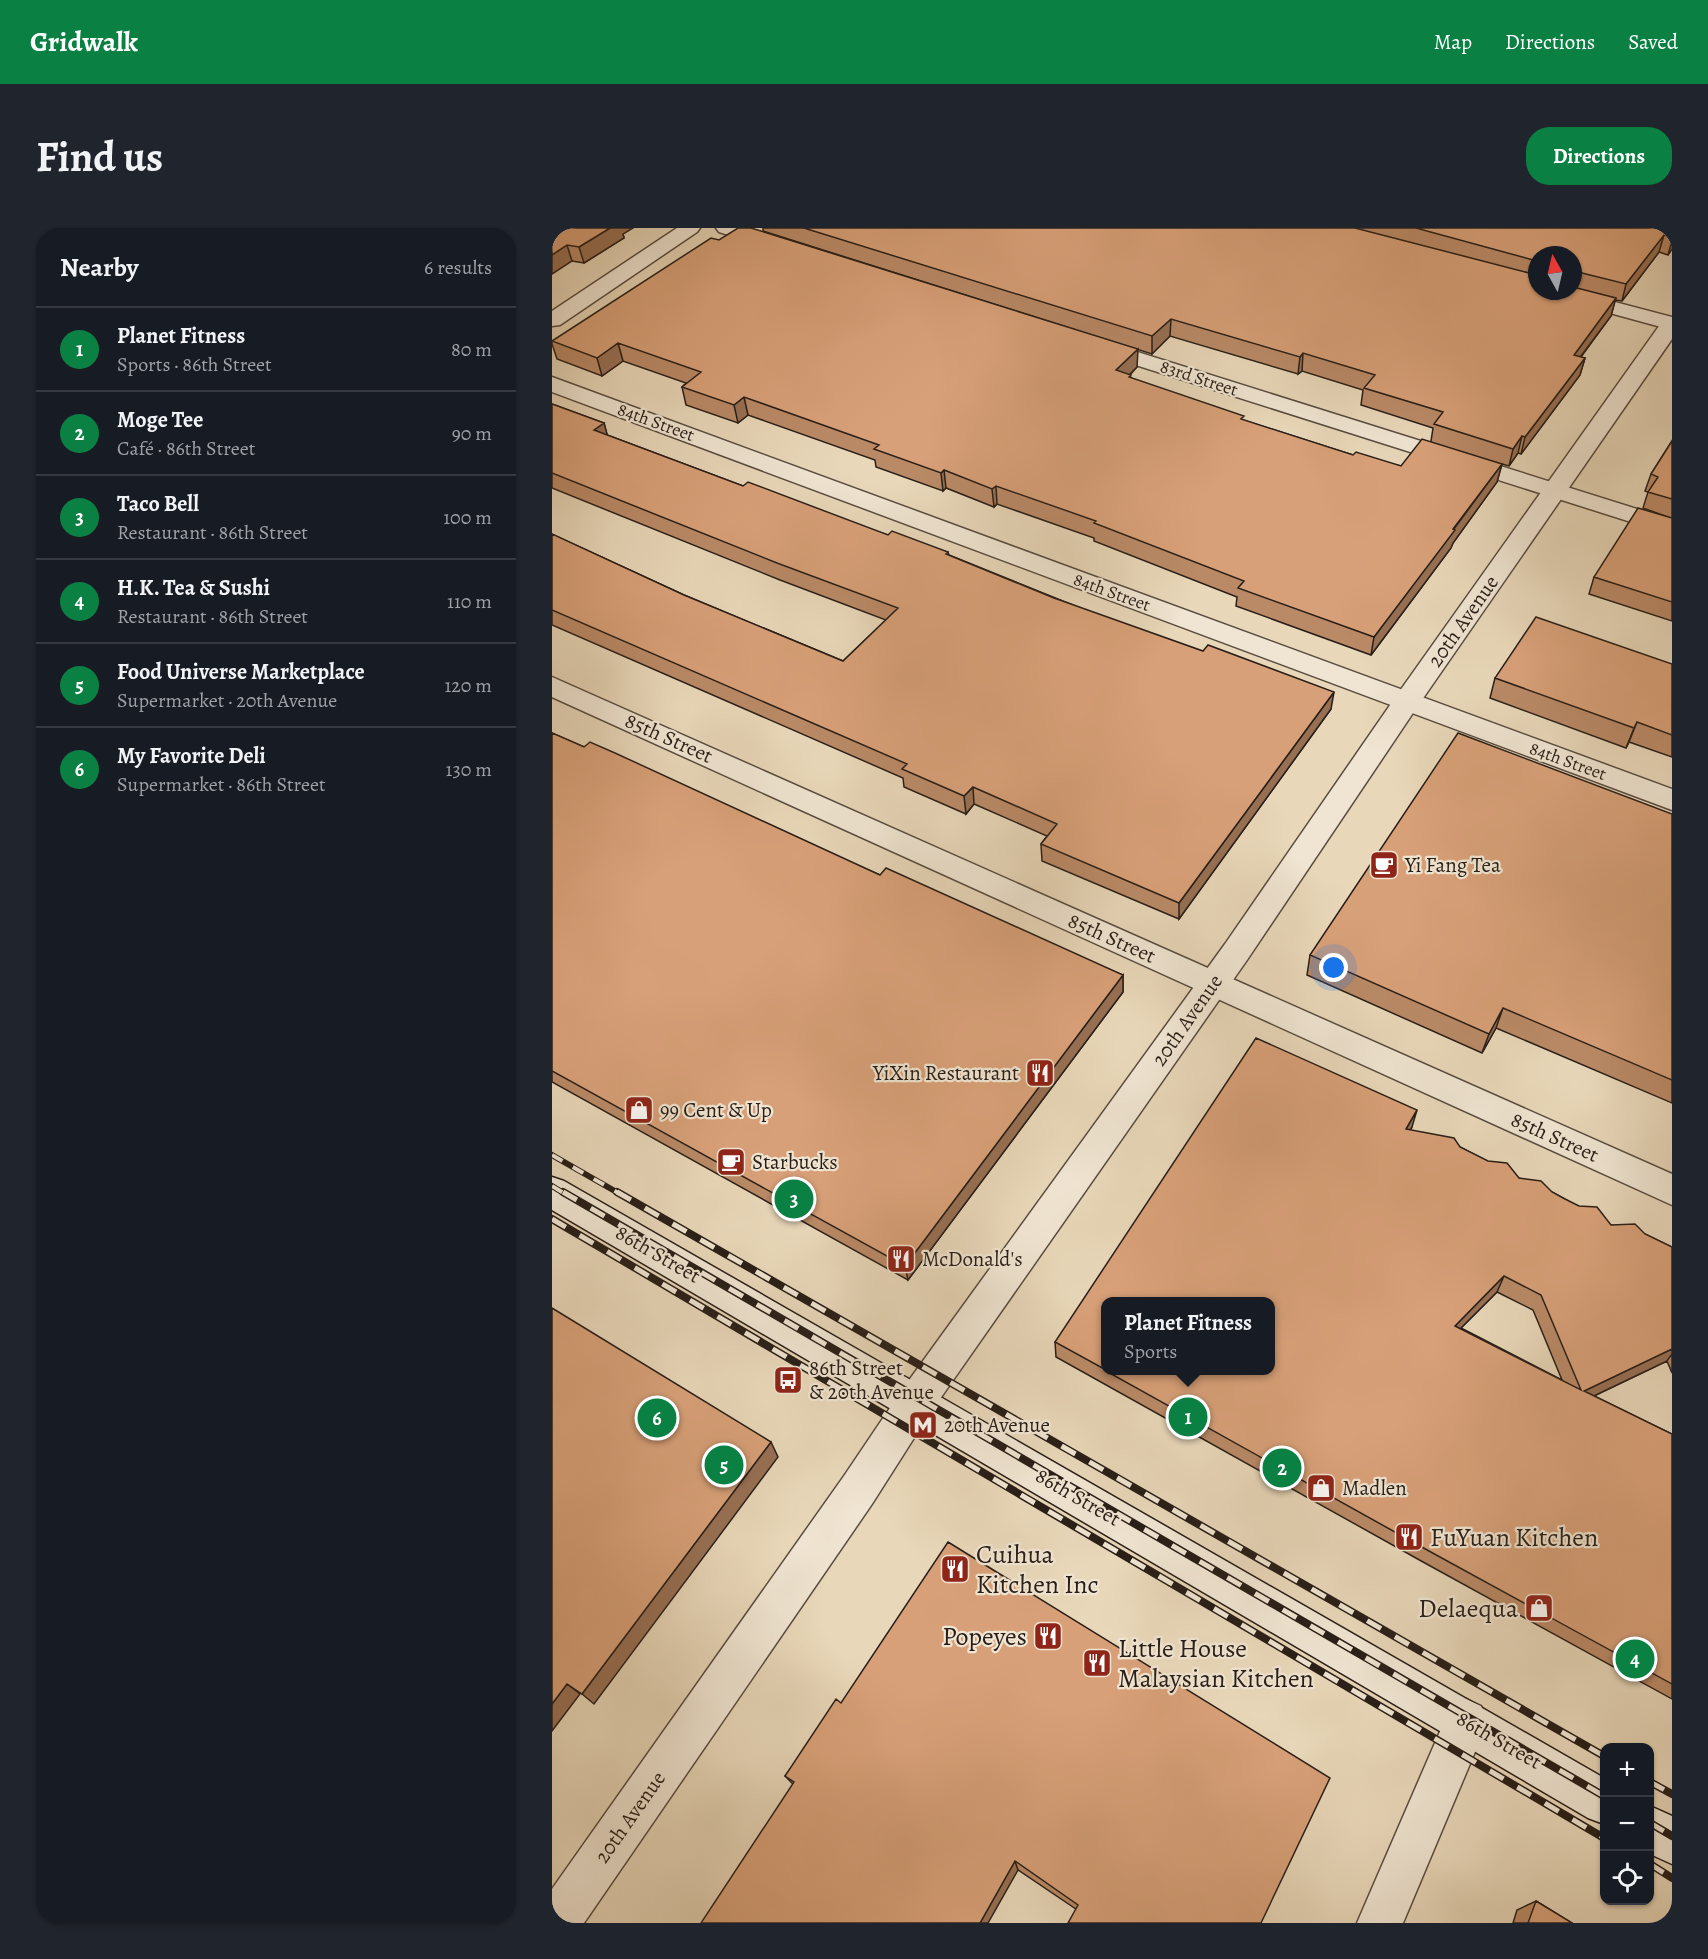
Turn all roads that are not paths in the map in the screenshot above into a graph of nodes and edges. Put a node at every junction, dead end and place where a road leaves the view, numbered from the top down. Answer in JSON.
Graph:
{"nodes":[{"id":1,"x":690,"y":228,"type":"edge"},
{"id":2,"x":726,"y":228,"type":"edge"},
{"id":3,"x":797,"y":250,"type":"edge"},
{"id":4,"x":1582,"y":299,"type":"edge"},
{"id":5,"x":552,"y":320,"type":"edge"},
{"id":6,"x":1672,"y":324,"type":"edge"},
{"id":7,"x":1071,"y":337,"type":"edge"},
{"id":8,"x":552,"y":384,"type":"edge"},
{"id":9,"x":1555,"y":490,"type":"junction"},
{"id":10,"x":1672,"y":528,"type":"edge"},
{"id":11,"x":552,"y":686,"type":"edge"},
{"id":12,"x":1407,"y":701,"type":"junction"},
{"id":13,"x":1672,"y":800,"type":"edge"},
{"id":14,"x":1213,"y":984,"type":"junction"},
{"id":15,"x":1672,"y":1190,"type":"edge"},
{"id":16,"x":552,"y":1192,"type":"edge"},
{"id":17,"x":915,"y":1403,"type":"junction"},
{"id":18,"x":1466,"y":1721,"type":"junction"},
{"id":19,"x":1600,"y":1799,"type":"edge"},
{"id":20,"x":1654,"y":1831,"type":"edge"},
{"id":21,"x":1672,"y":1842,"type":"edge"},
{"id":22,"x":556,"y":1923,"type":"edge"},
{"id":23,"x":1380,"y":1923,"type":"edge"}],
"edges":[{"from":1,"to":5,"type":"street"},
{"from":2,"to":3,"type":"street"},
{"from":4,"to":6,"type":"street"},
{"from":6,"to":9,"type":"street","name":"20th Avenue"},
{"from":7,"to":9,"type":"street","name":"83rd Street"},
{"from":8,"to":12,"type":"street","name":"84th Street"},
{"from":9,"to":10,"type":"street","name":"83rd Street"},
{"from":9,"to":12,"type":"street","name":"20th Avenue"},
{"from":11,"to":14,"type":"street","name":"85th Street"},
{"from":12,"to":13,"type":"street","name":"84th Street"},
{"from":12,"to":14,"type":"street","name":"20th Avenue"},
{"from":14,"to":15,"type":"street","name":"85th Street"},
{"from":14,"to":17,"type":"street","name":"20th Avenue"},
{"from":16,"to":17,"type":"street","name":"86th Street"},
{"from":17,"to":18,"type":"street","name":"86th Street"},
{"from":17,"to":22,"type":"street","name":"20th Avenue"},
{"from":18,"to":19,"type":"street","name":"86th Street"},
{"from":18,"to":23,"type":"street"},
{"from":20,"to":21,"type":"street"}]}
